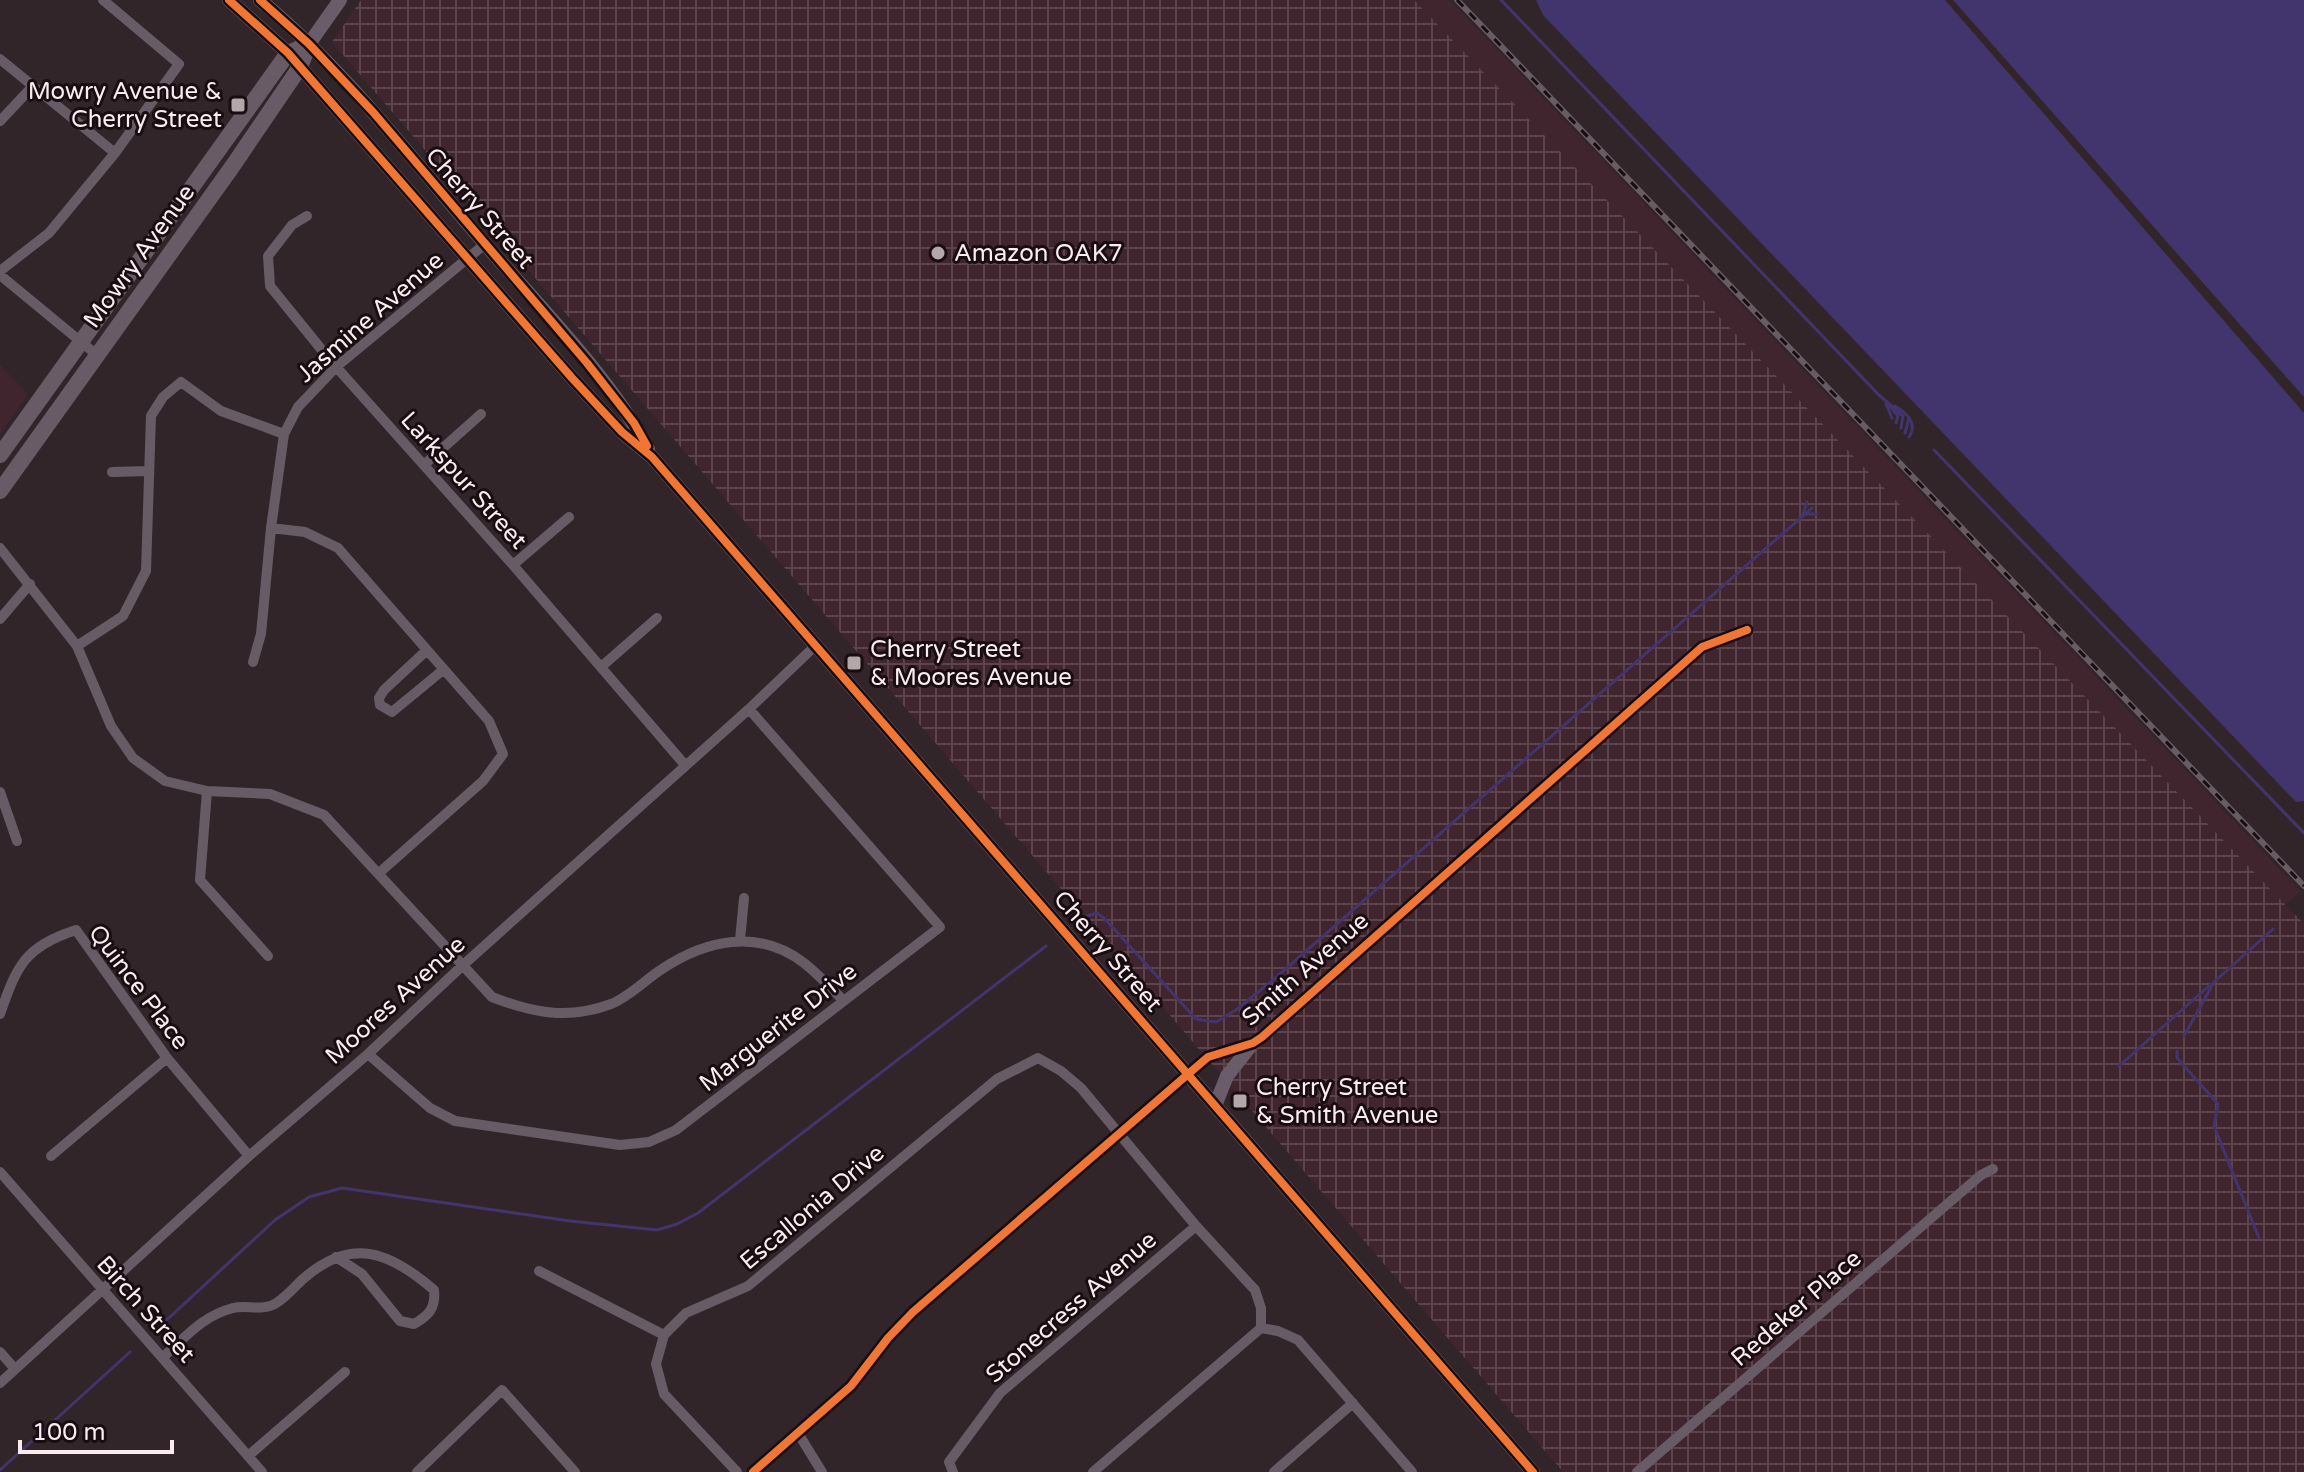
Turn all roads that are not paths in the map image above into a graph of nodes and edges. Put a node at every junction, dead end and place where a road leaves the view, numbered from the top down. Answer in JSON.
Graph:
{"nodes":[{"id":1,"x":103,"y":0,"type":"edge"},
{"id":2,"x":229,"y":0,"type":"edge"},
{"id":3,"x":260,"y":0,"type":"edge"},
{"id":4,"x":340,"y":0,"type":"edge"},
{"id":5,"x":309,"y":44,"type":"junction"},
{"id":6,"x":288,"y":53,"type":"junction"},
{"id":7,"x":0,"y":59,"type":"edge"},
{"id":8,"x":300,"y":67,"type":"junction"},
{"id":9,"x":33,"y":86,"type":"junction"},
{"id":10,"x":0,"y":121,"type":"edge"},
{"id":11,"x":115,"y":153,"type":"junction"},
{"id":12,"x":307,"y":216,"type":"dead end"},
{"id":13,"x":485,"y":244,"type":"junction"},
{"id":14,"x":468,"y":258,"type":"junction"},
{"id":15,"x":0,"y":273,"type":"edge"},
{"id":16,"x":80,"y":343,"type":"junction"},
{"id":17,"x":97,"y":355,"type":"junction"},
{"id":18,"x":336,"y":367,"type":"junction"},
{"id":19,"x":481,"y":414,"type":"dead end"},
{"id":20,"x":284,"y":434,"type":"junction"},
{"id":21,"x":0,"y":455,"type":"edge"},
{"id":22,"x":652,"y":457,"type":"junction"},
{"id":23,"x":425,"y":464,"type":"junction"},
{"id":24,"x":149,"y":471,"type":"junction"},
{"id":25,"x":112,"y":472,"type":"dead end"},
{"id":26,"x":0,"y":491,"type":"edge"},
{"id":27,"x":569,"y":517,"type":"dead end"},
{"id":28,"x":271,"y":528,"type":"junction"},
{"id":29,"x":0,"y":548,"type":"edge"},
{"id":30,"x":513,"y":565,"type":"junction"},
{"id":31,"x":30,"y":584,"type":"junction"},
{"id":32,"x":657,"y":618,"type":"dead end"},
{"id":33,"x":0,"y":619,"type":"edge"},
{"id":34,"x":1747,"y":630,"type":"dead end"},
{"id":35,"x":77,"y":646,"type":"junction"},
{"id":36,"x":815,"y":646,"type":"junction"},
{"id":37,"x":427,"y":650,"type":"junction"},
{"id":38,"x":253,"y":662,"type":"dead end"},
{"id":39,"x":601,"y":667,"type":"junction"},
{"id":40,"x":443,"y":670,"type":"junction"},
{"id":41,"x":749,"y":709,"type":"junction"},
{"id":42,"x":685,"y":765,"type":"junction"},
{"id":43,"x":207,"y":791,"type":"junction"},
{"id":44,"x":0,"y":792,"type":"edge"},
{"id":45,"x":17,"y":841,"type":"dead end"},
{"id":46,"x":379,"y":873,"type":"junction"},
{"id":47,"x":744,"y":898,"type":"dead end"},
{"id":48,"x":740,"y":940,"type":"junction"},
{"id":49,"x":268,"y":956,"type":"dead end"},
{"id":50,"x":462,"y":966,"type":"junction"},
{"id":51,"x":844,"y":1001,"type":"junction"},
{"id":52,"x":0,"y":1014,"type":"edge"},
{"id":53,"x":1253,"y":1043,"type":"junction"},
{"id":54,"x":368,"y":1054,"type":"junction"},
{"id":55,"x":167,"y":1058,"type":"junction"},
{"id":56,"x":1187,"y":1075,"type":"junction"},
{"id":57,"x":1215,"y":1106,"type":"junction"},
{"id":58,"x":1119,"y":1133,"type":"junction"},
{"id":59,"x":51,"y":1156,"type":"dead end"},
{"id":60,"x":249,"y":1156,"type":"junction"},
{"id":61,"x":1993,"y":1169,"type":"dead end"},
{"id":62,"x":2,"y":1179,"type":"edge"},
{"id":63,"x":1196,"y":1226,"type":"junction"},
{"id":64,"x":336,"y":1257,"type":"junction"},
{"id":65,"x":539,"y":1271,"type":"dead end"},
{"id":66,"x":103,"y":1292,"type":"junction"},
{"id":67,"x":1261,"y":1328,"type":"junction"},
{"id":68,"x":664,"y":1335,"type":"junction"},
{"id":69,"x":0,"y":1352,"type":"edge"},
{"id":70,"x":163,"y":1357,"type":"junction"},
{"id":71,"x":15,"y":1369,"type":"junction"},
{"id":72,"x":345,"y":1372,"type":"dead end"},
{"id":73,"x":0,"y":1383,"type":"edge"},
{"id":74,"x":1353,"y":1403,"type":"junction"},
{"id":75,"x":798,"y":1433,"type":"junction"},
{"id":76,"x":248,"y":1456,"type":"junction"},
{"id":77,"x":951,"y":1467,"type":"edge"},
{"id":78,"x":262,"y":1472,"type":"edge"},
{"id":79,"x":417,"y":1472,"type":"edge"},
{"id":80,"x":575,"y":1472,"type":"edge"},
{"id":81,"x":737,"y":1472,"type":"edge"},
{"id":82,"x":753,"y":1472,"type":"edge"},
{"id":83,"x":822,"y":1472,"type":"edge"},
{"id":84,"x":1093,"y":1472,"type":"edge"},
{"id":85,"x":1274,"y":1472,"type":"edge"},
{"id":86,"x":1412,"y":1472,"type":"edge"},
{"id":87,"x":1533,"y":1472,"type":"edge"},
{"id":88,"x":1637,"y":1472,"type":"edge"}],
"edges":[{"from":1,"to":11,"type":"street"},
{"from":2,"to":6,"type":"street","name":"Cherry Street"},
{"from":3,"to":5,"type":"street","name":"Cherry Street"},
{"from":4,"to":5,"type":"street","name":"Mowry Avenue"},
{"from":5,"to":6,"type":"main road"},
{"from":5,"to":8,"type":"main road","name":"Mowry Avenue"},
{"from":5,"to":13,"type":"street","name":"Cherry Street"},
{"from":6,"to":8,"type":"street","name":"Cherry Street"},
{"from":6,"to":16,"type":"main road","name":"Mowry Avenue"},
{"from":7,"to":9,"type":"street"},
{"from":8,"to":14,"type":"street","name":"Cherry Street"},
{"from":8,"to":17,"type":"main road","name":"Mowry Avenue"},
{"from":9,"to":10,"type":"street"},
{"from":9,"to":11,"type":"street"},
{"from":11,"to":15,"type":"street"},
{"from":12,"to":18,"type":"street","name":"Larkspur Street"},
{"from":13,"to":14,"type":"street","name":"Jasmine Avenue"},
{"from":13,"to":22,"type":"street","name":"Cherry Street"},
{"from":14,"to":18,"type":"street","name":"Jasmine Avenue"},
{"from":14,"to":22,"type":"street","name":"Cherry Street"},
{"from":15,"to":16,"type":"street"},
{"from":16,"to":17,"type":"street"},
{"from":16,"to":21,"type":"main road","name":"Mowry Avenue"},
{"from":17,"to":26,"type":"main road","name":"Mowry Avenue"},
{"from":18,"to":20,"type":"street","name":"Jasmine Avenue"},
{"from":18,"to":23,"type":"street","name":"Larkspur Street"},
{"from":19,"to":23,"type":"street"},
{"from":20,"to":24,"type":"street"},
{"from":20,"to":28,"type":"street","name":"Jasmine Avenue"},
{"from":22,"to":36,"type":"street","name":"Cherry Street"},
{"from":23,"to":30,"type":"street","name":"Larkspur Street"},
{"from":24,"to":25,"type":"street"},
{"from":24,"to":35,"type":"street"},
{"from":27,"to":30,"type":"street"},
{"from":28,"to":37,"type":"street"},
{"from":28,"to":38,"type":"street","name":"Jasmine Avenue"},
{"from":29,"to":31,"type":"street"},
{"from":30,"to":39,"type":"street","name":"Larkspur Street"},
{"from":31,"to":33,"type":"street"},
{"from":31,"to":35,"type":"street"},
{"from":32,"to":39,"type":"street"},
{"from":34,"to":53,"type":"street","name":"Smith Avenue"},
{"from":35,"to":43,"type":"street"},
{"from":36,"to":41,"type":"street","name":"Moores Avenue"},
{"from":36,"to":56,"type":"street","name":"Cherry Street"},
{"from":37,"to":40,"type":"street"},
{"from":37,"to":40,"type":"street"},
{"from":39,"to":42,"type":"street","name":"Larkspur Street"},
{"from":40,"to":46,"type":"street"},
{"from":41,"to":42,"type":"street","name":"Moores Avenue"},
{"from":41,"to":51,"type":"street","name":"Marguerite Drive"},
{"from":42,"to":50,"type":"street","name":"Moores Avenue"},
{"from":43,"to":46,"type":"street"},
{"from":43,"to":49,"type":"street"},
{"from":44,"to":45,"type":"street"},
{"from":46,"to":50,"type":"street"},
{"from":47,"to":48,"type":"street"},
{"from":48,"to":50,"type":"street"},
{"from":48,"to":51,"type":"street"},
{"from":50,"to":54,"type":"street","name":"Moores Avenue"},
{"from":51,"to":54,"type":"street","name":"Marguerite Drive"},
{"from":52,"to":55,"type":"street","name":"Quince Place"},
{"from":53,"to":56,"type":"street","name":"Smith Avenue"},
{"from":53,"to":57,"type":"street"},
{"from":54,"to":60,"type":"street","name":"Moores Avenue"},
{"from":55,"to":59,"type":"street"},
{"from":55,"to":60,"type":"street","name":"Quince Place"},
{"from":56,"to":57,"type":"street","name":"Cherry Street"},
{"from":56,"to":58,"type":"street","name":"Smith Avenue"},
{"from":57,"to":87,"type":"street","name":"Cherry Street"},
{"from":58,"to":63,"type":"street"},
{"from":58,"to":68,"type":"street","name":"Escallonia Drive"},
{"from":58,"to":75,"type":"street","name":"Smith Avenue"},
{"from":60,"to":66,"type":"street","name":"Moores Avenue"},
{"from":61,"to":88,"type":"street","name":"Redeker Place"},
{"from":62,"to":66,"type":"street","name":"Birch Street"},
{"from":63,"to":67,"type":"street"},
{"from":63,"to":77,"type":"street","name":"Stonecress Avenue"},
{"from":64,"to":64,"type":"street"},
{"from":64,"to":70,"type":"street"},
{"from":65,"to":68,"type":"street"},
{"from":66,"to":70,"type":"street","name":"Birch Street"},
{"from":66,"to":71,"type":"street","name":"Moores Avenue"},
{"from":67,"to":74,"type":"street"},
{"from":67,"to":84,"type":"street"},
{"from":68,"to":81,"type":"street"},
{"from":69,"to":71,"type":"street"},
{"from":70,"to":76,"type":"street","name":"Birch Street"},
{"from":71,"to":73,"type":"street","name":"Moores Avenue"},
{"from":72,"to":76,"type":"street"},
{"from":74,"to":85,"type":"street"},
{"from":74,"to":86,"type":"street"},
{"from":75,"to":82,"type":"street","name":"Smith Avenue"},
{"from":75,"to":83,"type":"street"},
{"from":76,"to":78,"type":"street","name":"Birch Street"},
{"from":79,"to":80,"type":"street"}]}
